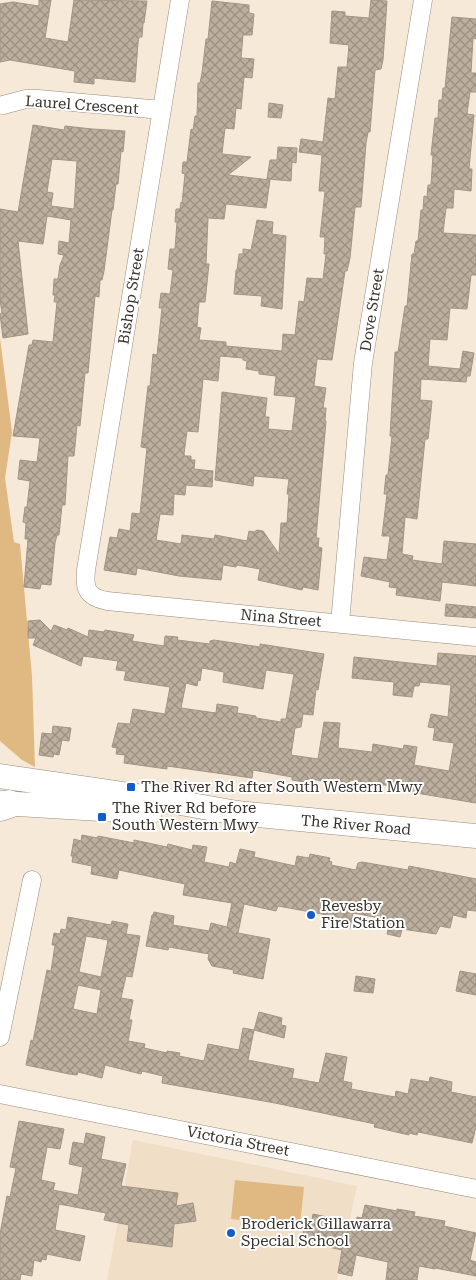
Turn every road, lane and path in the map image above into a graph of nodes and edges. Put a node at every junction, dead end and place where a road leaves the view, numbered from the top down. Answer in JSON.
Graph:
{"nodes":[{"id":1,"x":180,"y":0,"type":"edge"},
{"id":2,"x":424,"y":0,"type":"edge"},
{"id":3,"x":3,"y":104,"type":"dead end"},
{"id":4,"x":162,"y":110,"type":"junction"},
{"id":5,"x":88,"y":591,"type":"joint"},
{"id":6,"x":340,"y":623,"type":"junction"},
{"id":7,"x":476,"y":637,"type":"edge"},
{"id":8,"x":0,"y":776,"type":"edge"},
{"id":9,"x":3,"y":805,"type":"edge"},
{"id":10,"x":237,"y":813,"type":"junction"},
{"id":11,"x":476,"y":836,"type":"edge"},
{"id":12,"x":32,"y":880,"type":"dead end"},
{"id":13,"x":0,"y":1037,"type":"edge"},
{"id":14,"x":0,"y":1094,"type":"edge"},
{"id":15,"x":476,"y":1189,"type":"edge"}],
"edges":[{"from":1,"to":4,"type":"street","name":"Bishop Street"},
{"from":2,"to":6,"type":"street","name":"Dove Street"},
{"from":3,"to":4,"type":"street","name":"Laurel Crescent"},
{"from":4,"to":5,"type":"street","name":"Bishop Street"},
{"from":5,"to":6,"type":"street","name":"Nina Street"},
{"from":6,"to":7,"type":"street","name":"Nina Street"},
{"from":8,"to":10,"type":"main road","name":"The River Road"},
{"from":9,"to":10,"type":"main road","name":"The River Road"},
{"from":10,"to":11,"type":"main road","name":"The River Road"},
{"from":12,"to":13,"type":"street"},
{"from":14,"to":15,"type":"street","name":"Victoria Street"}]}
